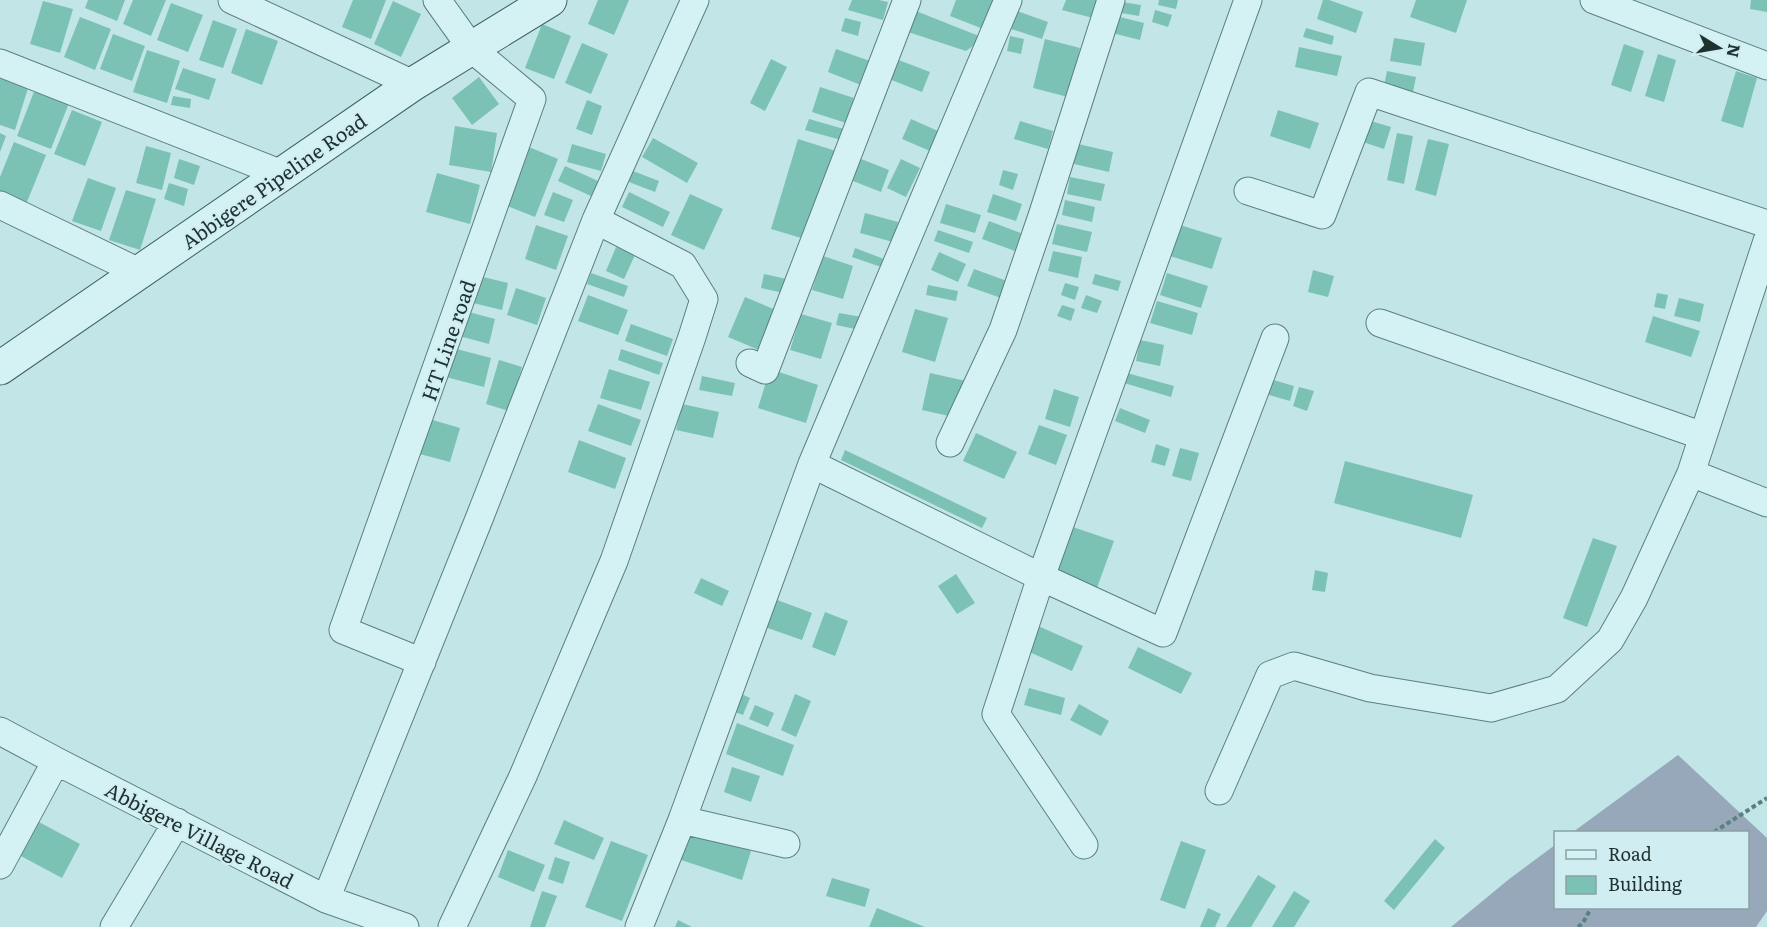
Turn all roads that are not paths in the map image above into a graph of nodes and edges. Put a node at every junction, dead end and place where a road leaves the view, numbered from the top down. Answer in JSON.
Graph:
{"nodes":[{"id":1,"x":232,"y":0,"type":"edge"},
{"id":2,"x":437,"y":0,"type":"edge"},
{"id":3,"x":550,"y":0,"type":"edge"},
{"id":4,"x":695,"y":0,"type":"edge"},
{"id":5,"x":907,"y":0,"type":"edge"},
{"id":6,"x":1008,"y":0,"type":"edge"},
{"id":7,"x":1111,"y":0,"type":"edge"},
{"id":8,"x":1248,"y":0,"type":"edge"},
{"id":9,"x":1594,"y":0,"type":"edge"},
{"id":10,"x":472,"y":49,"type":"junction"},
{"id":11,"x":0,"y":63,"type":"edge"},
{"id":12,"x":1767,"y":66,"type":"edge"},
{"id":13,"x":413,"y":84,"type":"junction"},
{"id":14,"x":282,"y":174,"type":"junction"},
{"id":15,"x":1248,"y":191,"type":"dead end"},
{"id":16,"x":0,"y":205,"type":"edge"},
{"id":17,"x":596,"y":220,"type":"junction"},
{"id":18,"x":1767,"y":224,"type":"edge"},
{"id":19,"x":1767,"y":241,"type":"edge"},
{"id":20,"x":139,"y":272,"type":"junction"},
{"id":21,"x":1380,"y":322,"type":"dead end"},
{"id":22,"x":1275,"y":338,"type":"dead end"},
{"id":23,"x":750,"y":363,"type":"dead end"},
{"id":24,"x":0,"y":368,"type":"edge"},
{"id":25,"x":1703,"y":436,"type":"junction"},
{"id":26,"x":950,"y":443,"type":"dead end"},
{"id":27,"x":812,"y":464,"type":"junction"},
{"id":28,"x":1691,"y":473,"type":"junction"},
{"id":29,"x":1767,"y":503,"type":"edge"},
{"id":30,"x":1041,"y":577,"type":"junction"},
{"id":31,"x":422,"y":662,"type":"junction"},
{"id":32,"x":0,"y":730,"type":"edge"},
{"id":33,"x":56,"y":761,"type":"junction"},
{"id":34,"x":1220,"y":791,"type":"dead end"},
{"id":35,"x":682,"y":820,"type":"junction"},
{"id":36,"x":177,"y":822,"type":"junction"},
{"id":37,"x":786,"y":844,"type":"dead end"},
{"id":38,"x":1084,"y":845,"type":"dead end"},
{"id":39,"x":0,"y":865,"type":"edge"},
{"id":40,"x":326,"y":899,"type":"junction"},
{"id":41,"x":114,"y":927,"type":"edge"},
{"id":42,"x":405,"y":927,"type":"edge"},
{"id":43,"x":452,"y":927,"type":"edge"},
{"id":44,"x":639,"y":927,"type":"edge"}],
"edges":[{"from":1,"to":13,"type":"street"},
{"from":2,"to":10,"type":"street","name":"HT Line road"},
{"from":3,"to":10,"type":"street","name":"Abbigere Pipeline Road"},
{"from":4,"to":17,"type":"street"},
{"from":5,"to":23,"type":"street"},
{"from":6,"to":27,"type":"street"},
{"from":7,"to":26,"type":"street"},
{"from":8,"to":30,"type":"street"},
{"from":9,"to":12,"type":"street"},
{"from":10,"to":13,"type":"street","name":"Abbigere Pipeline Road"},
{"from":10,"to":31,"type":"street","name":"HT Line road"},
{"from":11,"to":14,"type":"street"},
{"from":13,"to":14,"type":"street","name":"Abbigere Pipeline Road"},
{"from":14,"to":20,"type":"street","name":"Abbigere Pipeline Road"},
{"from":15,"to":18,"type":"street"},
{"from":16,"to":20,"type":"street"},
{"from":17,"to":31,"type":"street"},
{"from":17,"to":43,"type":"street"},
{"from":19,"to":25,"type":"street"},
{"from":20,"to":24,"type":"street","name":"Abbigere Pipeline Road"},
{"from":21,"to":25,"type":"street"},
{"from":22,"to":30,"type":"street"},
{"from":25,"to":28,"type":"street"},
{"from":27,"to":30,"type":"street"},
{"from":27,"to":35,"type":"street"},
{"from":28,"to":29,"type":"street"},
{"from":28,"to":34,"type":"street"},
{"from":30,"to":38,"type":"street"},
{"from":31,"to":40,"type":"street"},
{"from":32,"to":33,"type":"street","name":"Abbigere Village Road"},
{"from":33,"to":36,"type":"street","name":"Abbigere Village Road"},
{"from":33,"to":39,"type":"street"},
{"from":35,"to":37,"type":"street"},
{"from":35,"to":44,"type":"street"},
{"from":36,"to":40,"type":"street","name":"Abbigere Village Road"},
{"from":36,"to":41,"type":"street"},
{"from":40,"to":42,"type":"street","name":"Abbigere Village Road"}]}
